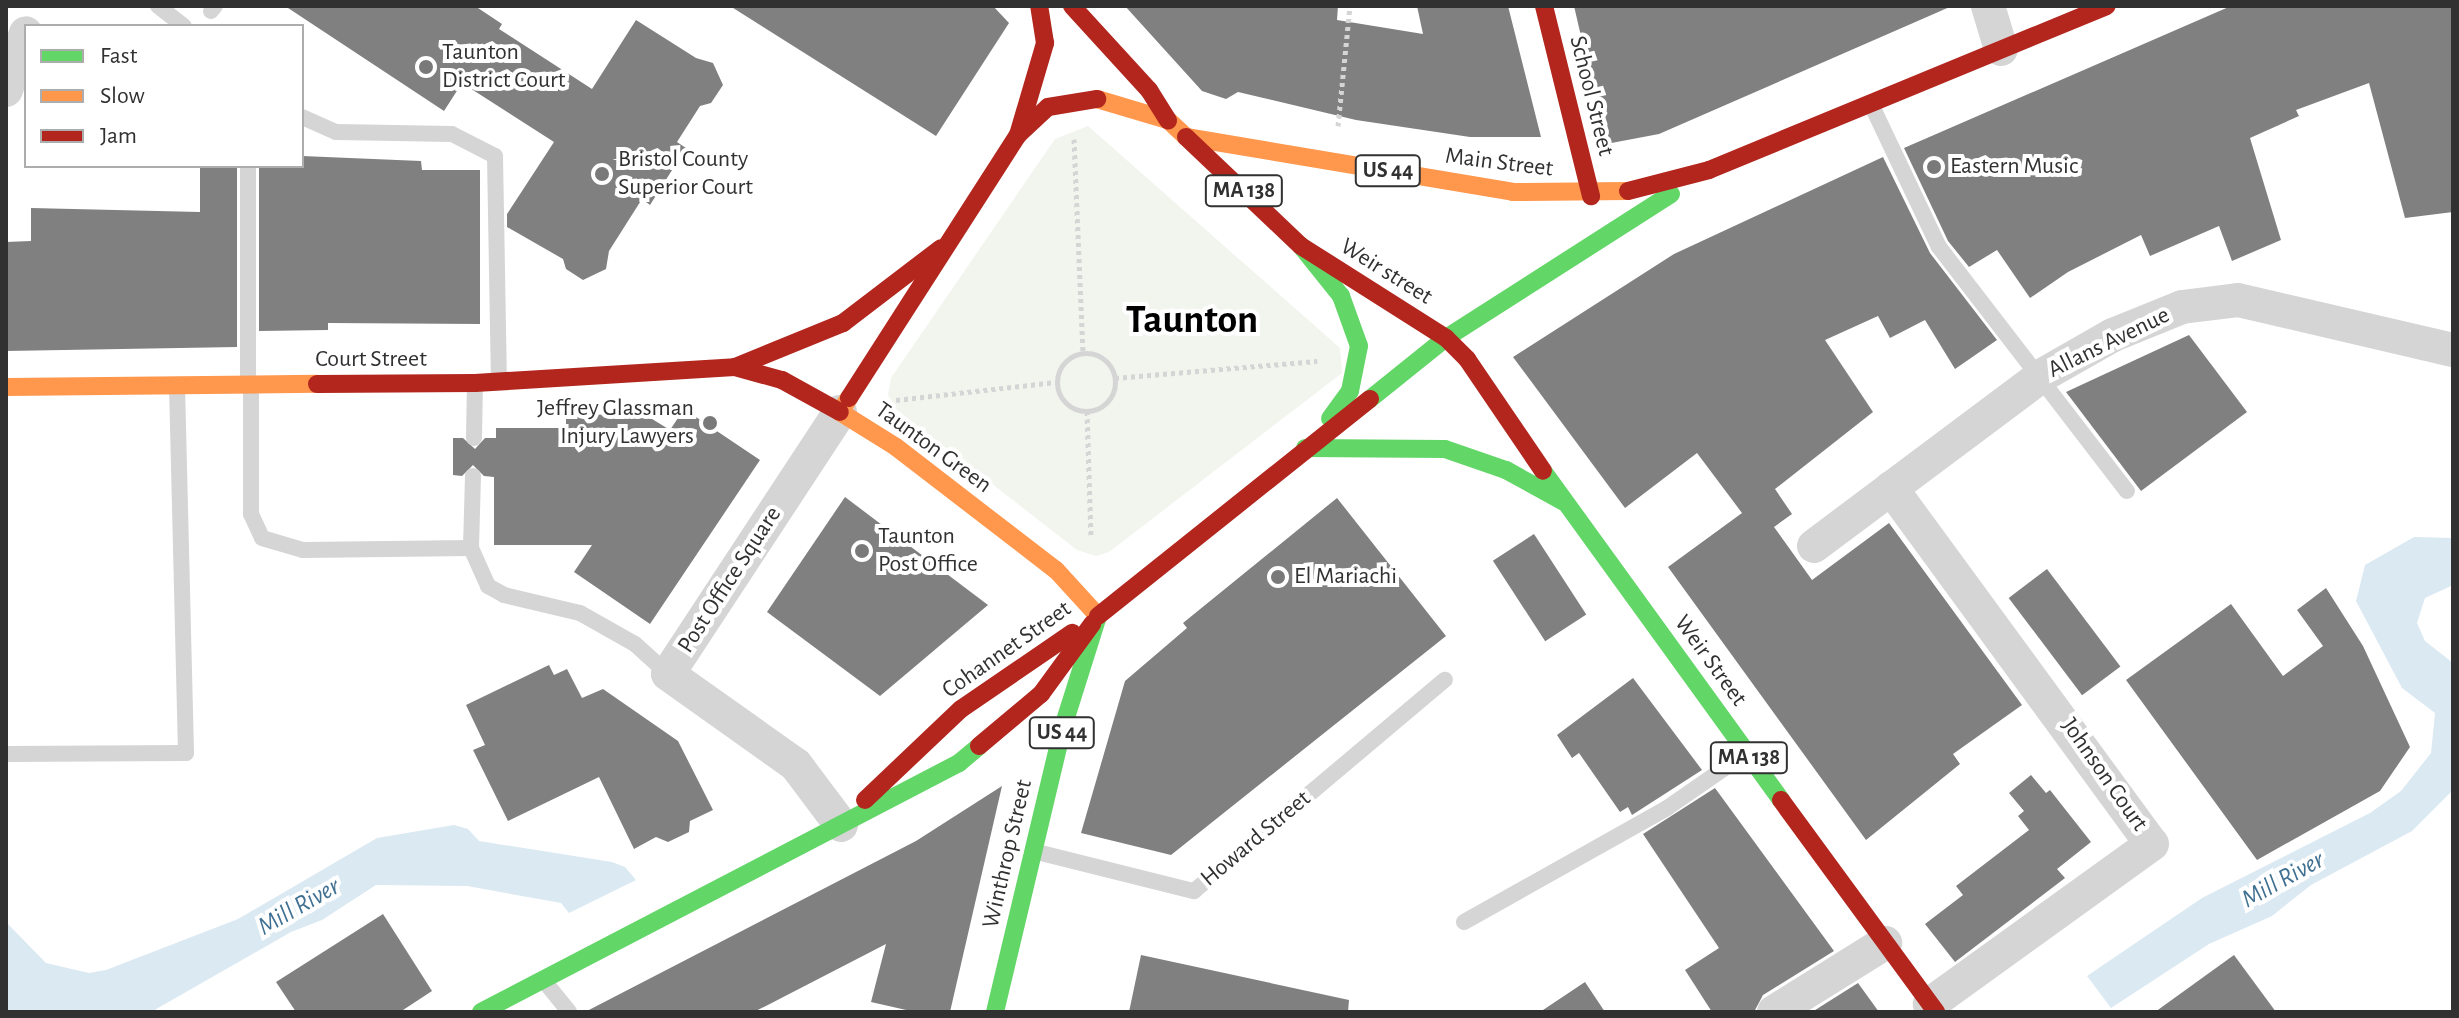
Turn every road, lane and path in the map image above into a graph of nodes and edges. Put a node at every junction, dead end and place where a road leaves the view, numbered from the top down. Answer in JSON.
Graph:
{"nodes":[{"id":1,"x":158,"y":6,"type":"edge"},
{"id":2,"x":1039,"y":6,"type":"edge"},
{"id":3,"x":1072,"y":6,"type":"edge"},
{"id":4,"x":1350,"y":6,"type":"edge"},
{"id":5,"x":1544,"y":6,"type":"edge"},
{"id":6,"x":1988,"y":6,"type":"edge"},
{"id":7,"x":2106,"y":6,"type":"edge"},
{"id":8,"x":181,"y":24,"type":"edge"},
{"id":9,"x":24,"y":39,"type":"edge"},
{"id":10,"x":2001,"y":49,"type":"junction"},
{"id":11,"x":6,"y":90,"type":"edge"},
{"id":12,"x":1870,"y":102,"type":"junction"},
{"id":13,"x":304,"y":118,"type":"edge"},
{"id":14,"x":1168,"y":120,"type":"junction"},
{"id":15,"x":1018,"y":135,"type":"junction"},
{"id":16,"x":1186,"y":137,"type":"junction"},
{"id":17,"x":1074,"y":139,"type":"dead end"},
{"id":18,"x":1334,"y":162,"type":"junction"},
{"id":19,"x":248,"y":168,"type":"edge"},
{"id":20,"x":1709,"y":170,"type":"junction"},
{"id":21,"x":1589,"y":204,"type":"junction"},
{"id":22,"x":1576,"y":233,"type":"dead end"},
{"id":23,"x":955,"y":236,"type":"junction"},
{"id":24,"x":1301,"y":246,"type":"junction"},
{"id":25,"x":1518,"y":291,"type":"junction"},
{"id":26,"x":1446,"y":338,"type":"junction"},
{"id":27,"x":2453,"y":350,"type":"edge"},
{"id":28,"x":1083,"y":352,"type":"junction"},
{"id":29,"x":1325,"y":361,"type":"dead end"},
{"id":30,"x":735,"y":367,"type":"junction"},
{"id":31,"x":2041,"y":376,"type":"junction"},
{"id":32,"x":1115,"y":378,"type":"junction"},
{"id":33,"x":499,"y":382,"type":"junction"},
{"id":34,"x":1056,"y":382,"type":"junction"},
{"id":35,"x":475,"y":383,"type":"junction"},
{"id":36,"x":250,"y":385,"type":"junction"},
{"id":37,"x":177,"y":386,"type":"junction"},
{"id":38,"x":6,"y":387,"type":"edge"},
{"id":39,"x":896,"y":400,"type":"dead end"},
{"id":40,"x":1087,"y":411,"type":"junction"},
{"id":41,"x":840,"y":412,"type":"junction"},
{"id":42,"x":474,"y":438,"type":"dead end"},
{"id":43,"x":1305,"y":448,"type":"junction"},
{"id":44,"x":473,"y":476,"type":"dead end"},
{"id":45,"x":1891,"y":488,"type":"junction"},
{"id":46,"x":2127,"y":491,"type":"dead end"},
{"id":47,"x":1564,"y":502,"type":"junction"},
{"id":48,"x":1091,"y":535,"type":"dead end"},
{"id":49,"x":1814,"y":546,"type":"dead end"},
{"id":50,"x":471,"y":548,"type":"junction"},
{"id":51,"x":1098,"y":616,"type":"junction"},
{"id":52,"x":668,"y":674,"type":"junction"},
{"id":53,"x":1445,"y":680,"type":"dead end"},
{"id":54,"x":1746,"y":753,"type":"junction"},
{"id":55,"x":6,"y":754,"type":"edge"},
{"id":56,"x":841,"y":825,"type":"junction"},
{"id":57,"x":1033,"y":851,"type":"junction"},
{"id":58,"x":1464,"y":922,"type":"dead end"},
{"id":59,"x":1885,"y":943,"type":"junction"},
{"id":60,"x":542,"y":977,"type":"junction"},
{"id":61,"x":1933,"y":1008,"type":"edge"},
{"id":62,"x":481,"y":1012,"type":"edge"},
{"id":63,"x":569,"y":1012,"type":"edge"},
{"id":64,"x":995,"y":1012,"type":"edge"},
{"id":65,"x":1774,"y":1012,"type":"edge"}],
"edges":[{"from":1,"to":8,"type":"lane"},
{"from":2,"to":15,"type":"main road"},
{"from":3,"to":14,"type":"main road","number":"MA 138"},
{"from":4,"to":18,"type":"path"},
{"from":5,"to":21,"type":"main road","name":"School Street"},
{"from":6,"to":10,"type":"street"},
{"from":7,"to":10,"type":"main road","name":"Main Street","number":"US 44"},
{"from":9,"to":11,"type":"street"},
{"from":10,"to":12,"type":"main road","name":"Main Street","number":"US 44"},
{"from":12,"to":20,"type":"main road","name":"Main Street","number":"US 44"},
{"from":12,"to":31,"type":"lane"},
{"from":13,"to":33,"type":"lane"},
{"from":14,"to":15,"type":"main road","name":"Taunton Green"},
{"from":14,"to":16,"type":"main road","name":"Taunton Green","number":"MA 138"},
{"from":15,"to":23,"type":"main road","name":"Taunton Green"},
{"from":16,"to":18,"type":"main road","name":"Main Street","number":"US 44"},
{"from":16,"to":24,"type":"main road","name":"Taunton Green","number":"MA 138"},
{"from":17,"to":28,"type":"path"},
{"from":18,"to":21,"type":"main road","name":"Main Street","number":"US 44"},
{"from":19,"to":36,"type":"lane"},
{"from":20,"to":21,"type":"main road","name":"Main Street","number":"US 44"},
{"from":20,"to":25,"type":"main road","name":"Main Street","number":"US 44"},
{"from":22,"to":25,"type":"main road"},
{"from":23,"to":30,"type":"main road","name":"Court Street"},
{"from":23,"to":41,"type":"main road","name":"Taunton Green"},
{"from":24,"to":26,"type":"main road","name":"Weir street","number":"MA 138"},
{"from":24,"to":43,"type":"main road"},
{"from":25,"to":26,"type":"main road","name":"Main Street","number":"US 44"},
{"from":26,"to":43,"type":"main road","number":"US 44"},
{"from":26,"to":47,"type":"main road","name":"Weir Street","number":"MA 138"},
{"from":27,"to":31,"type":"street","name":"Allans Avenue"},
{"from":28,"to":32,"type":"path"},
{"from":28,"to":34,"type":"path"},
{"from":29,"to":32,"type":"path"},
{"from":30,"to":33,"type":"main road","name":"Court Street"},
{"from":30,"to":41,"type":"main road","name":"Court Street"},
{"from":31,"to":45,"type":"street","name":"Allans Avenue"},
{"from":31,"to":46,"type":"lane"},
{"from":32,"to":40,"type":"path"},
{"from":33,"to":35,"type":"main road","name":"Court Street"},
{"from":34,"to":39,"type":"path"},
{"from":34,"to":40,"type":"path"},
{"from":35,"to":36,"type":"main road","name":"Court Street"},
{"from":35,"to":42,"type":"lane"},
{"from":36,"to":37,"type":"main road","name":"Court Street"},
{"from":36,"to":50,"type":"lane"},
{"from":37,"to":38,"type":"main road","name":"Court Street"},
{"from":37,"to":55,"type":"lane"},
{"from":40,"to":48,"type":"path"},
{"from":41,"to":51,"type":"main road","name":"Taunton Green"},
{"from":41,"to":52,"type":"street","name":"Post Office Square"},
{"from":43,"to":47,"type":"main road","number":"MA 138"},
{"from":43,"to":51,"type":"main road","number":"US 44"},
{"from":44,"to":50,"type":"lane"},
{"from":45,"to":49,"type":"street","name":"Allans Avenue"},
{"from":45,"to":61,"type":"street","name":"Johnson Court"},
{"from":47,"to":54,"type":"main road","name":"Weir Street","number":"MA 138"},
{"from":50,"to":52,"type":"lane"},
{"from":51,"to":56,"type":"main road","name":"Cohannet Street"},
{"from":51,"to":56,"type":"main road","name":"Cohannet Street"},
{"from":51,"to":57,"type":"main road","name":"Winthrop Street","number":"US 44"},
{"from":52,"to":56,"type":"street","name":"Post Office Square"},
{"from":53,"to":57,"type":"lane","name":"Howard Street"},
{"from":54,"to":58,"type":"lane"},
{"from":54,"to":59,"type":"main road","name":"Weir Street","number":"MA 138"},
{"from":56,"to":60,"type":"main road","name":"Cohannet Street"},
{"from":57,"to":64,"type":"main road","name":"Winthrop Street","number":"US 44"},
{"from":59,"to":61,"type":"main road","name":"Weir Street","number":"MA 138"},
{"from":59,"to":65,"type":"street"},
{"from":60,"to":62,"type":"main road","name":"Cohannet Street"},
{"from":60,"to":63,"type":"lane"}]}
